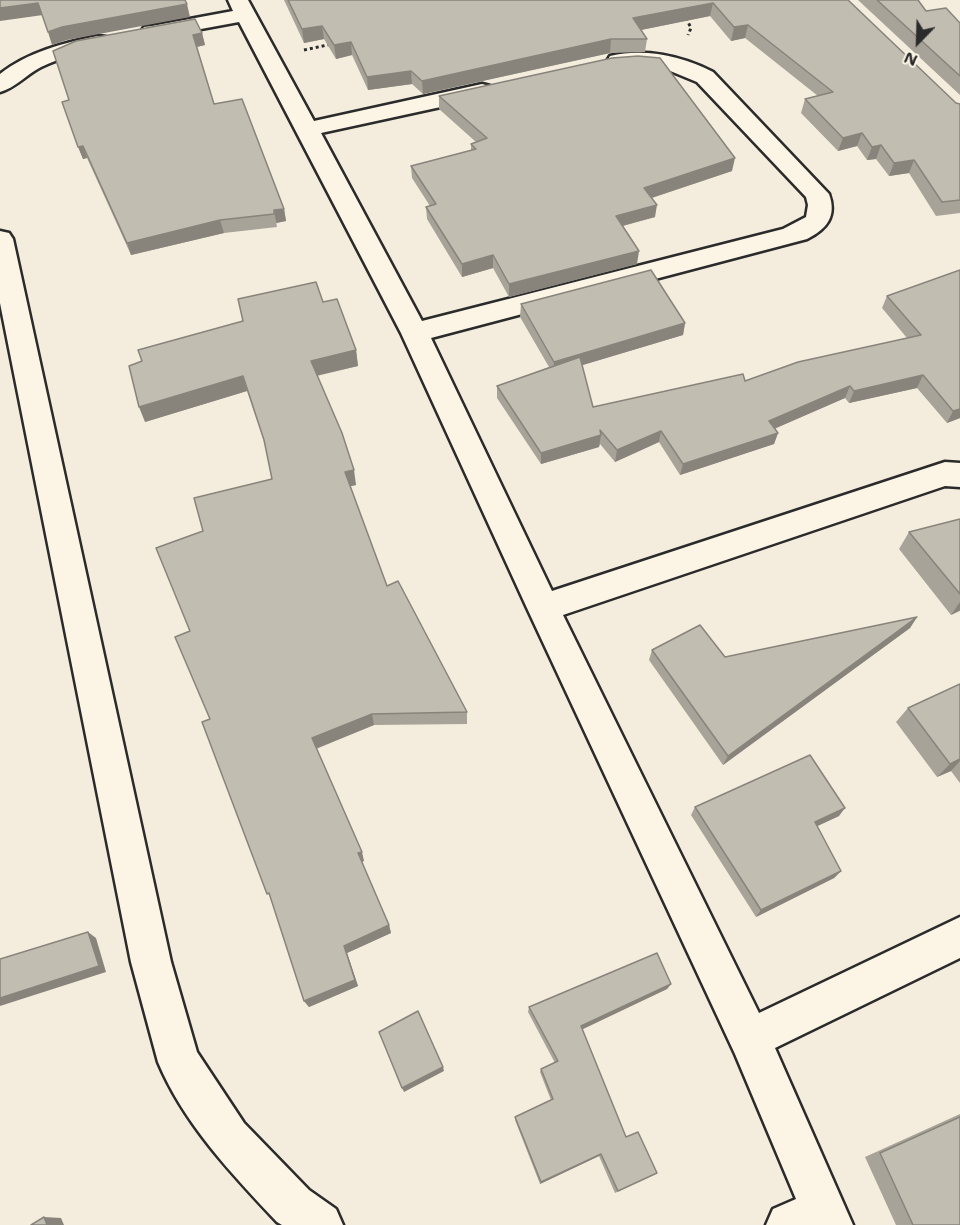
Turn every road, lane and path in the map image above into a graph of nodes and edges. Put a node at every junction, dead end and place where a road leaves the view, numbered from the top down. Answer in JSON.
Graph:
{"nodes":[{"id":1,"x":241,"y":7,"type":"edge"},
{"id":2,"x":333,"y":44,"type":"edge"},
{"id":3,"x":268,"y":59,"type":"junction"},
{"id":4,"x":598,"y":65,"type":"edge"},
{"id":5,"x":0,"y":86,"type":"edge"},
{"id":6,"x":505,"y":86,"type":"edge"},
{"id":7,"x":308,"y":129,"type":"junction"},
{"id":8,"x":0,"y":239,"type":"edge"},
{"id":9,"x":415,"y":333,"type":"junction"},
{"id":10,"x":960,"y":475,"type":"edge"},
{"id":11,"x":543,"y":608,"type":"junction"},
{"id":12,"x":960,"y":937,"type":"edge"},
{"id":13,"x":750,"y":1040,"type":"junction"},
{"id":14,"x":814,"y":1220,"type":"edge"},
{"id":15,"x":320,"y":1225,"type":"edge"}],
"edges":[{"from":1,"to":3,"type":"street"},
{"from":1,"to":5,"type":"street"},
{"from":2,"to":3,"type":"path"},
{"from":3,"to":7,"type":"street"},
{"from":4,"to":9,"type":"street"},
{"from":6,"to":7,"type":"street"},
{"from":7,"to":9,"type":"street"},
{"from":8,"to":15,"type":"street"},
{"from":9,"to":11,"type":"street"},
{"from":10,"to":11,"type":"street"},
{"from":11,"to":13,"type":"street"},
{"from":12,"to":13,"type":"street"},
{"from":13,"to":14,"type":"street"}]}
